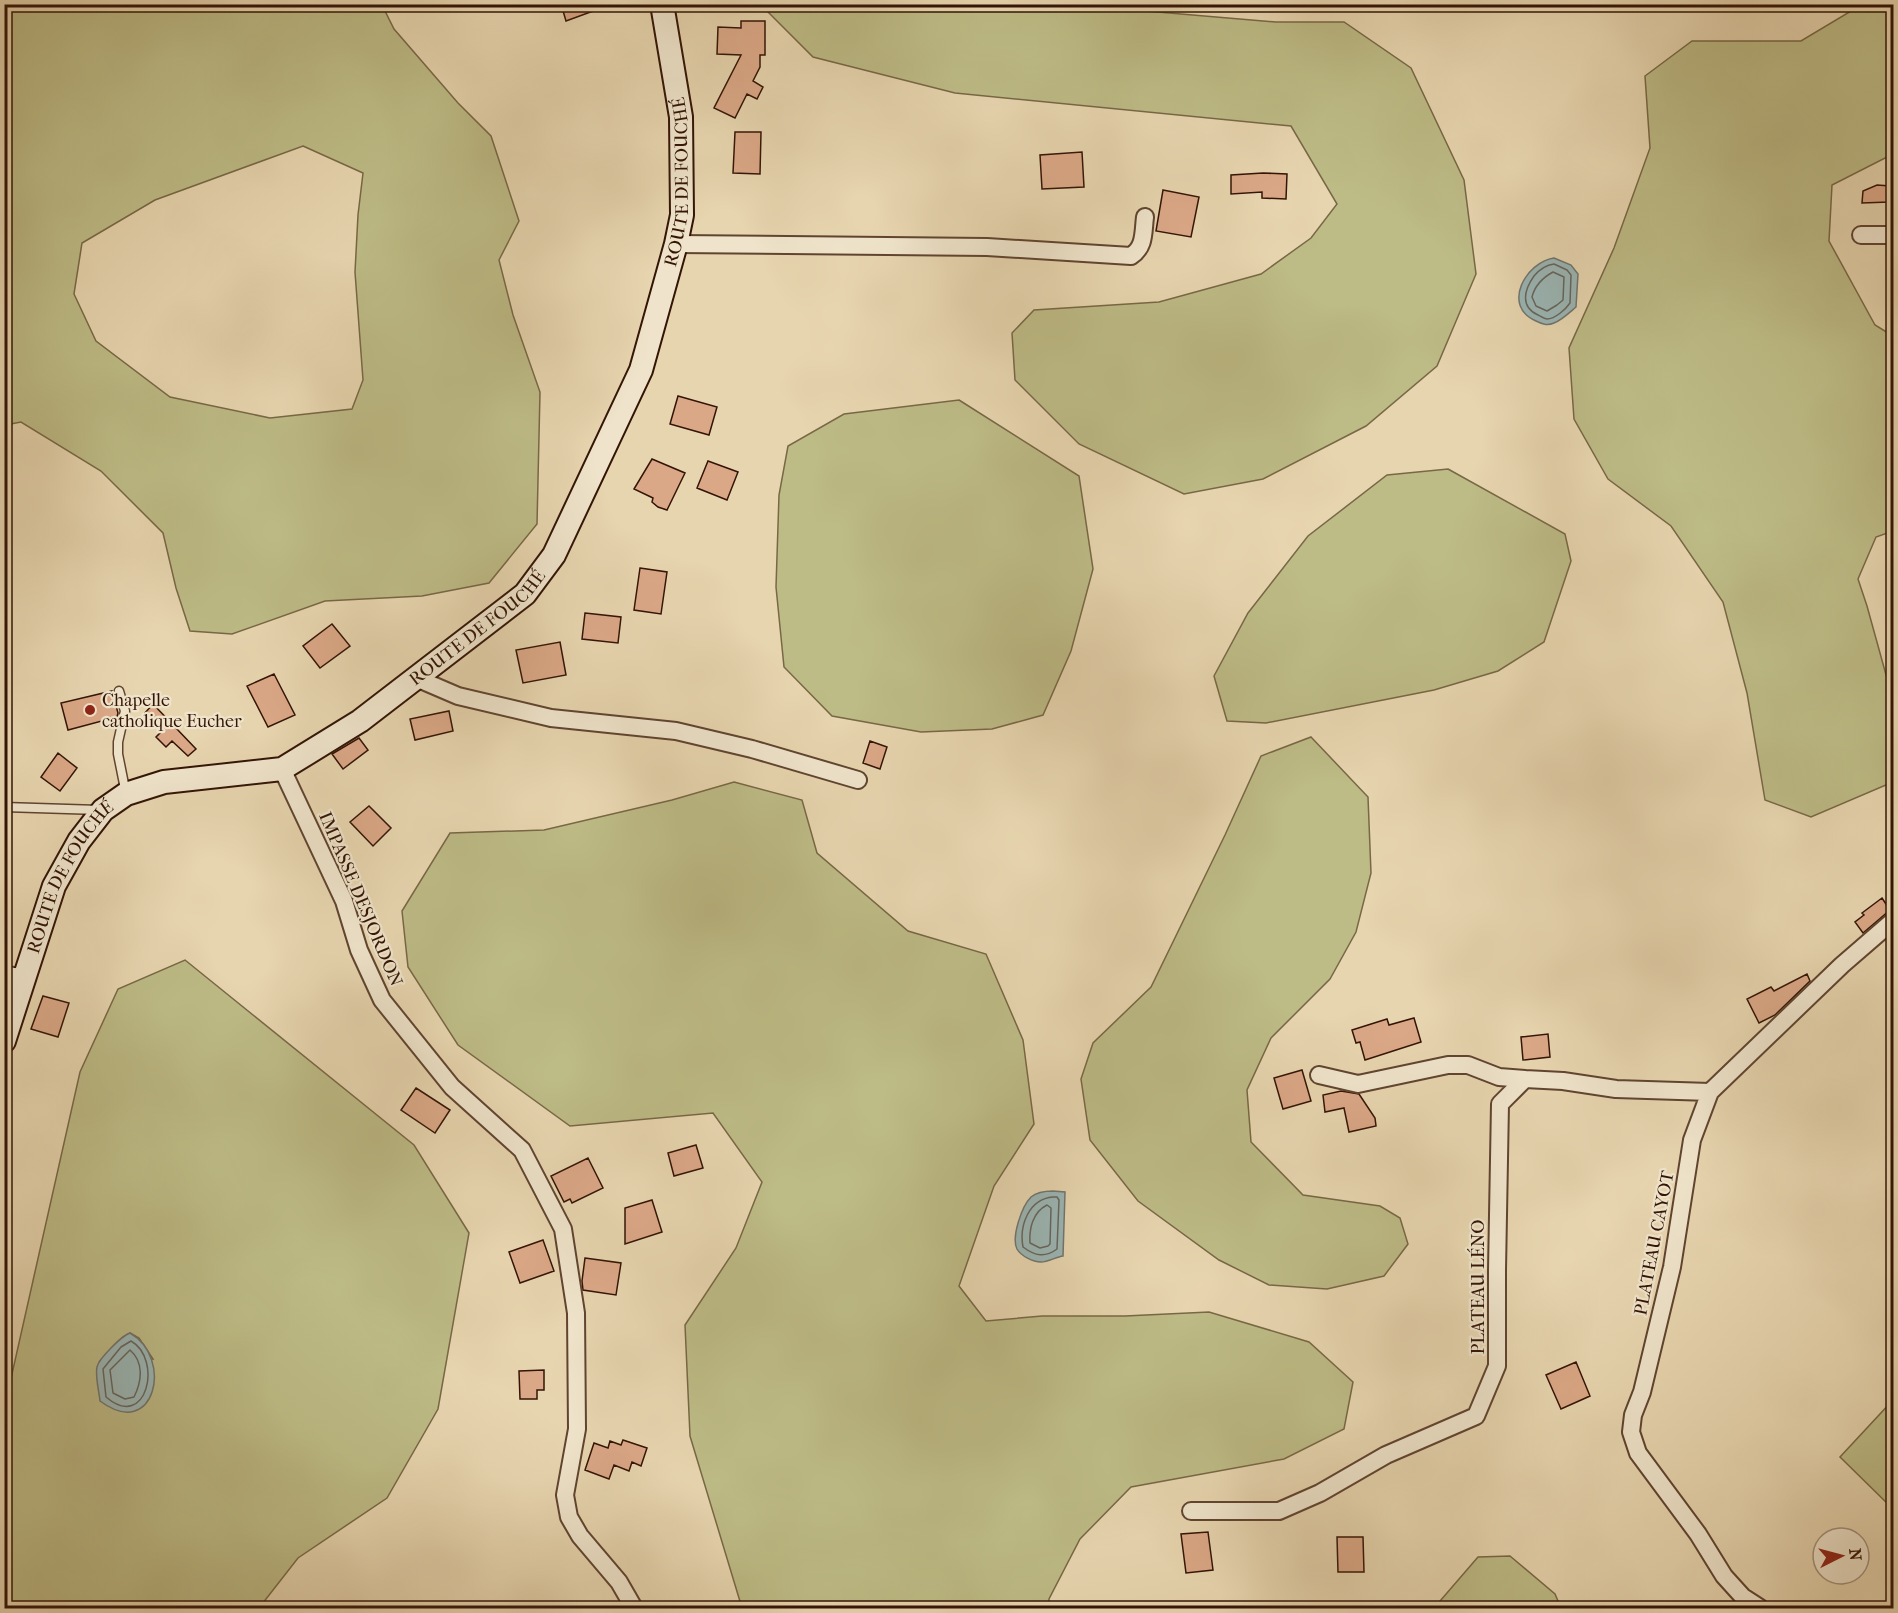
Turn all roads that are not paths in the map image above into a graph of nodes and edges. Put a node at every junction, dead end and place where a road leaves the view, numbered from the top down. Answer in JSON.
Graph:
{"nodes":[{"id":1,"x":662,"y":4,"type":"edge"},
{"id":2,"x":1145,"y":217,"type":"dead end"},
{"id":3,"x":1861,"y":235,"type":"dead end"},
{"id":4,"x":1893,"y":235,"type":"edge"},
{"id":5,"x":676,"y":244,"type":"junction"},
{"id":6,"x":416,"y":678,"type":"junction"},
{"id":7,"x":119,"y":690,"type":"dead end"},
{"id":8,"x":282,"y":770,"type":"junction"},
{"id":9,"x":858,"y":780,"type":"dead end"},
{"id":10,"x":126,"y":794,"type":"junction"},
{"id":11,"x":4,"y":807,"type":"edge"},
{"id":12,"x":103,"y":810,"type":"junction"},
{"id":13,"x":1893,"y":920,"type":"edge"},
{"id":14,"x":14,"y":976,"type":"edge"},
{"id":15,"x":4,"y":1041,"type":"edge"},
{"id":16,"x":1319,"y":1075,"type":"dead end"},
{"id":17,"x":1525,"y":1079,"type":"junction"},
{"id":18,"x":1710,"y":1092,"type":"junction"},
{"id":19,"x":1191,"y":1511,"type":"dead end"},
{"id":20,"x":634,"y":1608,"type":"edge"},
{"id":21,"x":1760,"y":1608,"type":"edge"}],
"edges":[{"from":1,"to":5,"type":"main road","name":"ROUTE DE FOUCHÉ"},
{"from":2,"to":5,"type":"street"},
{"from":3,"to":4,"type":"street"},
{"from":5,"to":6,"type":"main road","name":"ROUTE DE FOUCHÉ"},
{"from":6,"to":8,"type":"main road","name":"ROUTE DE FOUCHÉ"},
{"from":6,"to":9,"type":"street"},
{"from":7,"to":10,"type":"lane"},
{"from":8,"to":10,"type":"main road","name":"ROUTE DE FOUCHÉ"},
{"from":8,"to":20,"type":"street","name":"IMPASSE DESJORDON"},
{"from":10,"to":12,"type":"main road","name":"ROUTE DE FOUCHÉ"},
{"from":11,"to":12,"type":"lane"},
{"from":12,"to":14,"type":"main road","name":"ROUTE DE FOUCHÉ"},
{"from":13,"to":18,"type":"street","name":"PLATEAU CAYOT"},
{"from":14,"to":15,"type":"main road","name":"ROUTE DE FOUCHÉ"},
{"from":16,"to":17,"type":"street"},
{"from":17,"to":18,"type":"street"},
{"from":17,"to":19,"type":"street","name":"PLATEAU LÉNO"},
{"from":18,"to":21,"type":"street","name":"PLATEAU CAYOT"}]}
